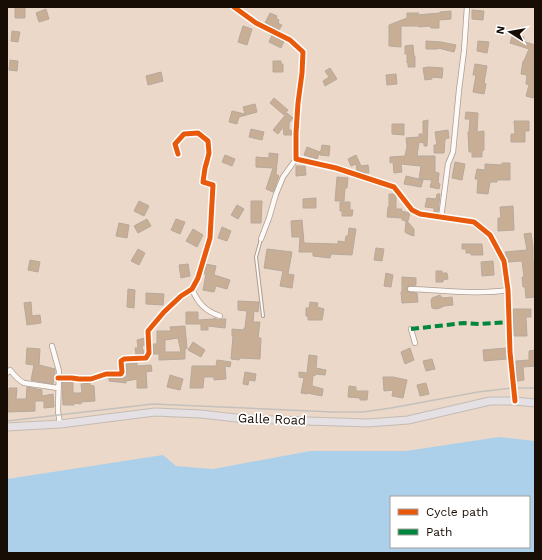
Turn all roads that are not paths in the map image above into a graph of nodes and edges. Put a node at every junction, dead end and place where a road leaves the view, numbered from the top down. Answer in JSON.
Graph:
{"nodes":[{"id":1,"x":234,"y":7,"type":"edge"},
{"id":2,"x":467,"y":7,"type":"edge"},
{"id":3,"x":178,"y":154,"type":"dead end"},
{"id":4,"x":296,"y":159,"type":"junction"},
{"id":5,"x":441,"y":218,"type":"junction"},
{"id":6,"x":260,"y":239,"type":"joint"},
{"id":7,"x":192,"y":289,"type":"junction"},
{"id":8,"x":410,"y":289,"type":"dead end"},
{"id":9,"x":508,"y":290,"type":"junction"},
{"id":10,"x":220,"y":316,"type":"dead end"},
{"id":11,"x":263,"y":316,"type":"dead end"},
{"id":12,"x":411,"y":329,"type":"dead end"},
{"id":13,"x":415,"y":343,"type":"dead end"},
{"id":14,"x":52,"y":346,"type":"dead end"},
{"id":15,"x":7,"y":372,"type":"edge"},
{"id":16,"x":58,"y":378,"type":"junction"},
{"id":17,"x":58,"y":388,"type":"junction"},
{"id":18,"x":514,"y":401,"type":"junction"},
{"id":19,"x":535,"y":403,"type":"edge"},
{"id":20,"x":60,"y":424,"type":"junction"},
{"id":21,"x":7,"y":427,"type":"edge"}],
"edges":[{"from":1,"to":4,"type":"street"},
{"from":2,"to":5,"type":"street"},
{"from":3,"to":7,"type":"street"},
{"from":4,"to":5,"type":"street"},
{"from":4,"to":6,"type":"street"},
{"from":5,"to":9,"type":"street"},
{"from":6,"to":11,"type":"lane"},
{"from":7,"to":10,"type":"street"},
{"from":7,"to":16,"type":"street"},
{"from":8,"to":9,"type":"street"},
{"from":9,"to":18,"type":"street"},
{"from":12,"to":13,"type":"street"},
{"from":14,"to":16,"type":"street"},
{"from":15,"to":17,"type":"street"},
{"from":16,"to":17,"type":"street"},
{"from":17,"to":20,"type":"street"},
{"from":18,"to":19,"type":"highway","name":"Galle Road"},
{"from":18,"to":20,"type":"highway","name":"Galle Road"},
{"from":20,"to":21,"type":"highway","name":"Galle Road"}]}
